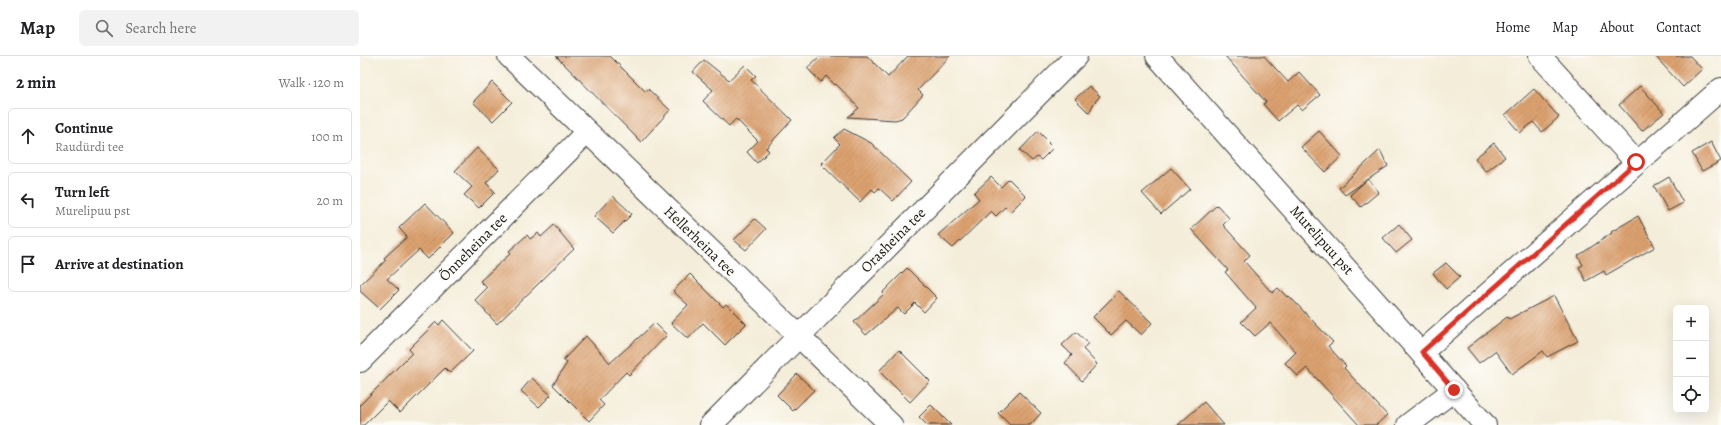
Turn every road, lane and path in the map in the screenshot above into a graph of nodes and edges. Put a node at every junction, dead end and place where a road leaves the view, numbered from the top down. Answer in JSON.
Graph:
{"nodes":[{"id":1,"x":509,"y":56,"type":"edge"},
{"id":2,"x":1076,"y":56,"type":"edge"},
{"id":3,"x":1157,"y":56,"type":"edge"},
{"id":4,"x":1540,"y":56,"type":"edge"},
{"id":5,"x":1721,"y":89,"type":"edge"},
{"id":6,"x":587,"y":132,"type":"junction"},
{"id":7,"x":1636,"y":162,"type":"junction"},
{"id":8,"x":799,"y":336,"type":"junction"},
{"id":9,"x":1422,"y":352,"type":"junction"},
{"id":10,"x":360,"y":361,"type":"edge"},
{"id":11,"x":1454,"y":390,"type":"junction"},
{"id":12,"x":711,"y":425,"type":"edge"},
{"id":13,"x":891,"y":425,"type":"edge"},
{"id":14,"x":1408,"y":425,"type":"edge"},
{"id":15,"x":1486,"y":425,"type":"edge"}],
"edges":[{"from":1,"to":6,"type":"street","name":"Hellerheina tee"},
{"from":2,"to":8,"type":"street","name":"Orasheina tee"},
{"from":3,"to":9,"type":"street","name":"Murelipuu pst"},
{"from":4,"to":7,"type":"street"},
{"from":5,"to":7,"type":"street"},
{"from":6,"to":8,"type":"street","name":"Hellerheina tee"},
{"from":6,"to":10,"type":"street","name":"Õnneheina tee"},
{"from":7,"to":9,"type":"street"},
{"from":8,"to":12,"type":"street","name":"Orasheina tee"},
{"from":8,"to":13,"type":"street","name":"Hellerheina tee"},
{"from":9,"to":11,"type":"street","name":"Murelipuu pst"},
{"from":11,"to":14,"type":"street"},
{"from":11,"to":15,"type":"street","name":"Murelipuu pst"}]}
